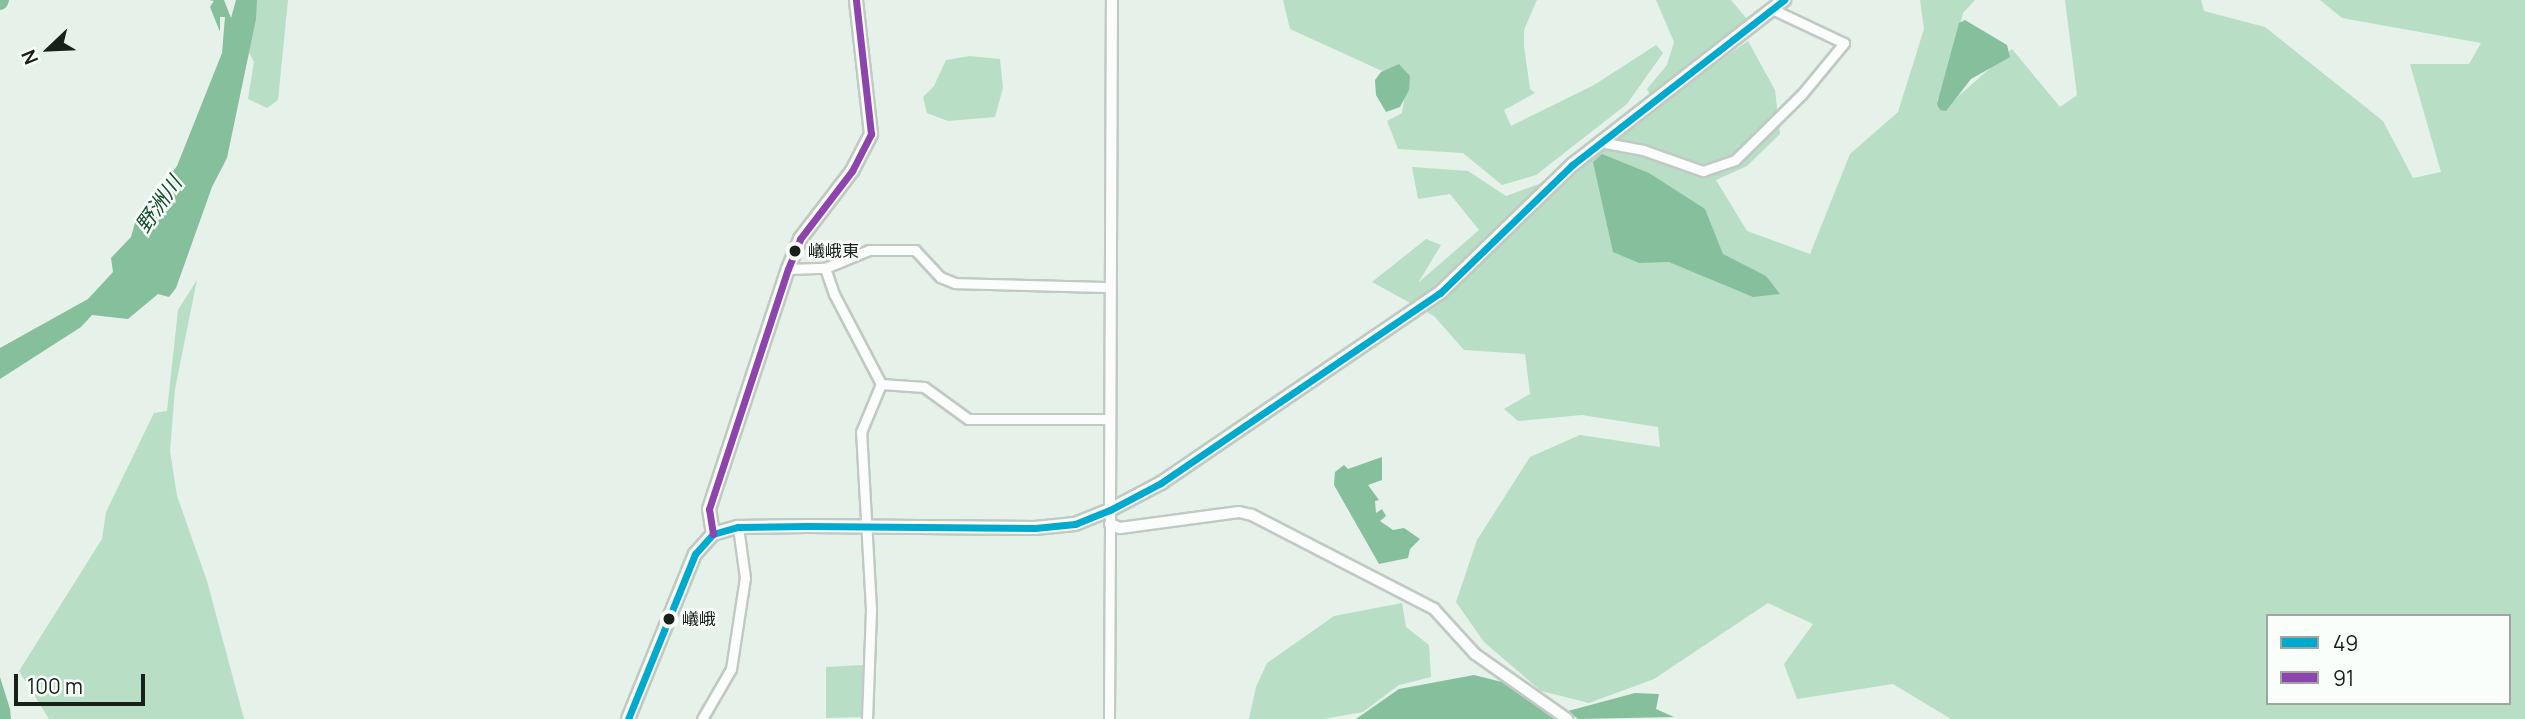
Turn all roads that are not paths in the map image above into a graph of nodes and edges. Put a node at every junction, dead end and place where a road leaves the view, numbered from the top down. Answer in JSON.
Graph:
{"nodes":[{"id":1,"x":856,"y":0,"type":"edge"},
{"id":2,"x":1112,"y":0,"type":"edge"},
{"id":3,"x":1784,"y":0,"type":"edge"},
{"id":4,"x":1772,"y":9,"type":"junction"},
{"id":5,"x":1600,"y":142,"type":"junction"},
{"id":6,"x":825,"y":268,"type":"junction"},
{"id":7,"x":788,"y":269,"type":"junction"},
{"id":8,"x":1110,"y":287,"type":"junction"},
{"id":9,"x":881,"y":384,"type":"junction"},
{"id":10,"x":1110,"y":419,"type":"junction"},
{"id":11,"x":1110,"y":510,"type":"junction"},
{"id":12,"x":1110,"y":524,"type":"junction"},
{"id":13,"x":866,"y":526,"type":"junction"},
{"id":14,"x":738,"y":527,"type":"junction"},
{"id":15,"x":713,"y":534,"type":"junction"},
{"id":16,"x":628,"y":719,"type":"edge"},
{"id":17,"x":702,"y":719,"type":"edge"},
{"id":18,"x":867,"y":719,"type":"edge"},
{"id":19,"x":1109,"y":719,"type":"edge"},
{"id":20,"x":1567,"y":719,"type":"edge"}],
"edges":[{"from":1,"to":7,"type":"main road"},
{"from":2,"to":8,"type":"street"},
{"from":3,"to":4,"type":"main road"},
{"from":4,"to":5,"type":"main road"},
{"from":4,"to":5,"type":"street"},
{"from":5,"to":11,"type":"main road"},
{"from":6,"to":7,"type":"street"},
{"from":6,"to":8,"type":"street"},
{"from":6,"to":9,"type":"street"},
{"from":7,"to":15,"type":"main road"},
{"from":8,"to":10,"type":"street"},
{"from":9,"to":10,"type":"street"},
{"from":9,"to":13,"type":"street"},
{"from":10,"to":11,"type":"street"},
{"from":11,"to":12,"type":"street"},
{"from":11,"to":13,"type":"main road"},
{"from":12,"to":19,"type":"street"},
{"from":12,"to":20,"type":"street"},
{"from":13,"to":14,"type":"main road"},
{"from":13,"to":18,"type":"street"},
{"from":14,"to":15,"type":"main road"},
{"from":14,"to":17,"type":"street"},
{"from":15,"to":16,"type":"main road"}]}
